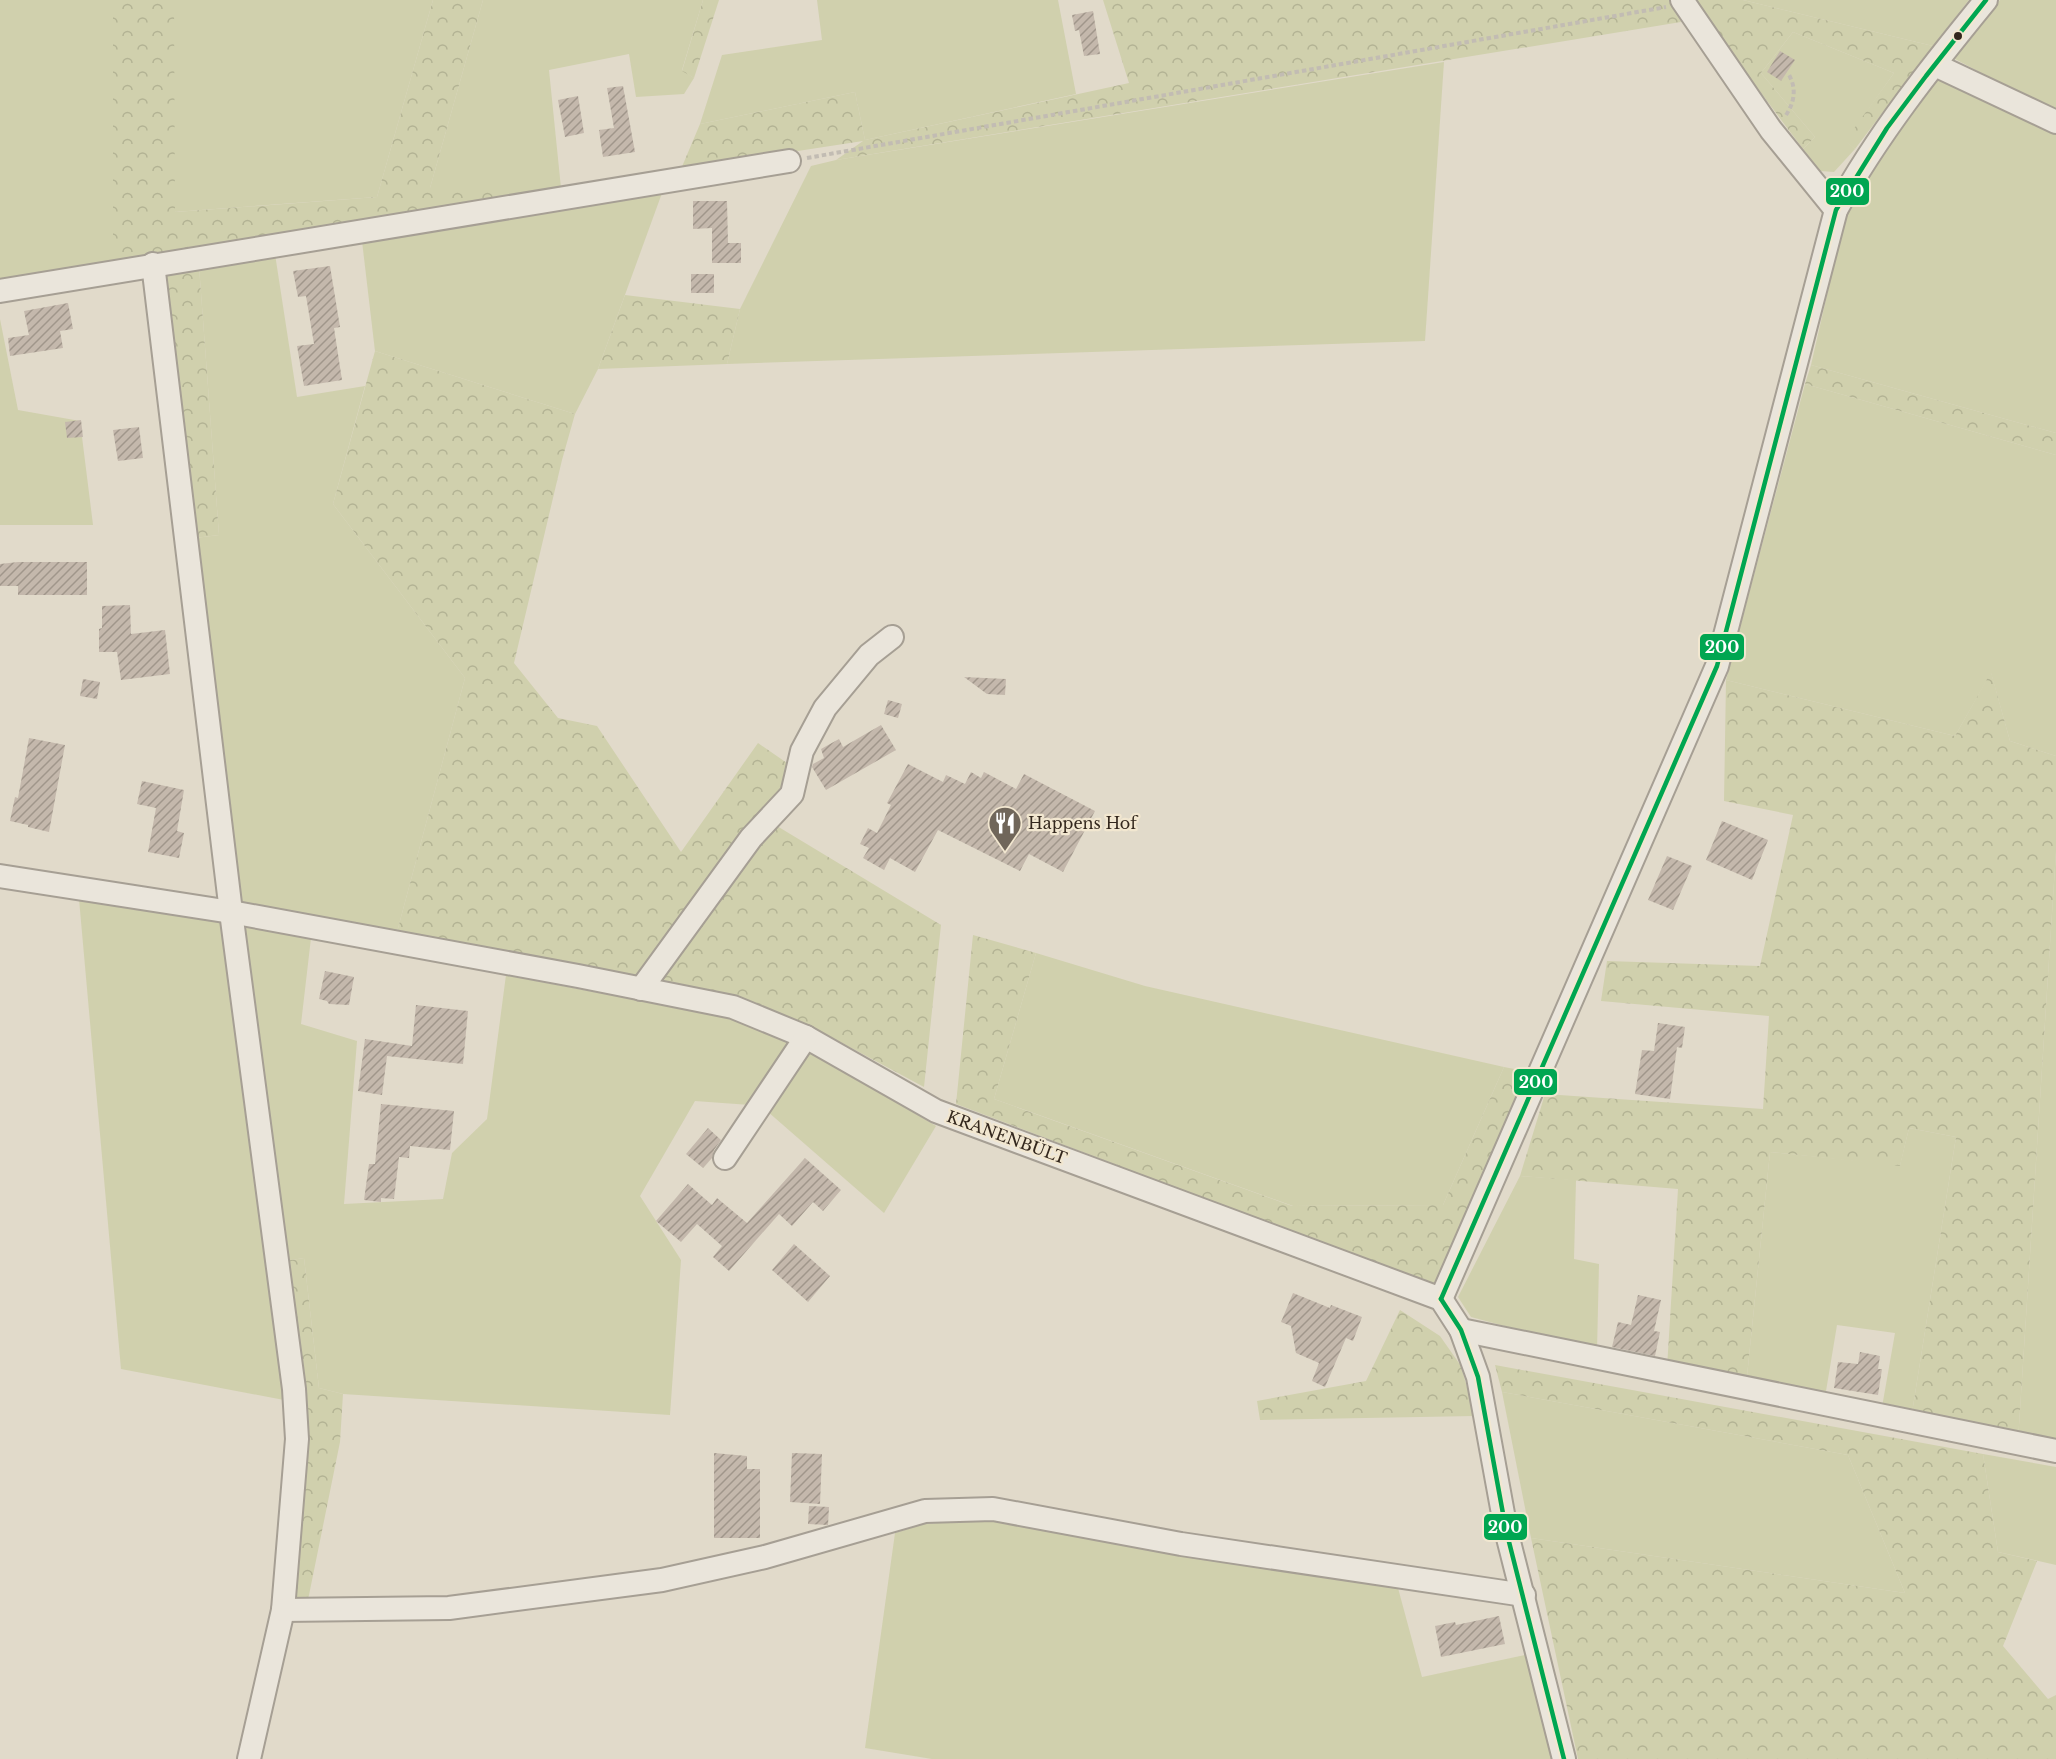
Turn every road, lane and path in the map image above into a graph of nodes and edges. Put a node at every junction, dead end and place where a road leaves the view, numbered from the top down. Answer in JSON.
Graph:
{"nodes":[{"id":1,"x":1986,"y":0,"type":"edge"},
{"id":2,"x":1683,"y":2,"type":"edge"},
{"id":3,"x":1935,"y":65,"type":"junction"},
{"id":4,"x":1790,"y":75,"type":"dead end"},
{"id":5,"x":2056,"y":122,"type":"edge"},
{"id":6,"x":1771,"y":130,"type":"junction"},
{"id":7,"x":789,"y":161,"type":"joint"},
{"id":8,"x":1836,"y":210,"type":"junction"},
{"id":9,"x":153,"y":264,"type":"junction"},
{"id":10,"x":0,"y":291,"type":"edge"},
{"id":11,"x":892,"y":638,"type":"dead end"},
{"id":12,"x":0,"y":876,"type":"edge"},
{"id":13,"x":231,"y":912,"type":"junction"},
{"id":14,"x":640,"y":989,"type":"junction"},
{"id":15,"x":806,"y":1037,"type":"junction"},
{"id":16,"x":725,"y":1158,"type":"dead end"},
{"id":17,"x":1441,"y":1299,"type":"junction"},
{"id":18,"x":1461,"y":1330,"type":"junction"},
{"id":19,"x":2056,"y":1451,"type":"edge"},
{"id":20,"x":1524,"y":1595,"type":"junction"},
{"id":21,"x":283,"y":1610,"type":"junction"},
{"id":22,"x":249,"y":1759,"type":"edge"},
{"id":23,"x":1564,"y":1759,"type":"edge"}],
"edges":[{"from":1,"to":3,"type":"street"},
{"from":2,"to":6,"type":"street"},
{"from":2,"to":7,"type":"path"},
{"from":3,"to":5,"type":"street"},
{"from":3,"to":8,"type":"street"},
{"from":4,"to":6,"type":"path"},
{"from":6,"to":8,"type":"street"},
{"from":7,"to":9,"type":"street"},
{"from":8,"to":17,"type":"street"},
{"from":9,"to":10,"type":"street"},
{"from":9,"to":13,"type":"street"},
{"from":11,"to":14,"type":"street"},
{"from":12,"to":13,"type":"street","name":"KRANENBÜLT"},
{"from":13,"to":14,"type":"street","name":"KRANENBÜLT"},
{"from":13,"to":21,"type":"street"},
{"from":14,"to":15,"type":"street","name":"KRANENBÜLT"},
{"from":15,"to":16,"type":"street"},
{"from":15,"to":17,"type":"street","name":"KRANENBÜLT"},
{"from":17,"to":18,"type":"street"},
{"from":18,"to":19,"type":"street"},
{"from":18,"to":20,"type":"street"},
{"from":20,"to":21,"type":"street"},
{"from":20,"to":23,"type":"street"},
{"from":21,"to":22,"type":"street"}]}
